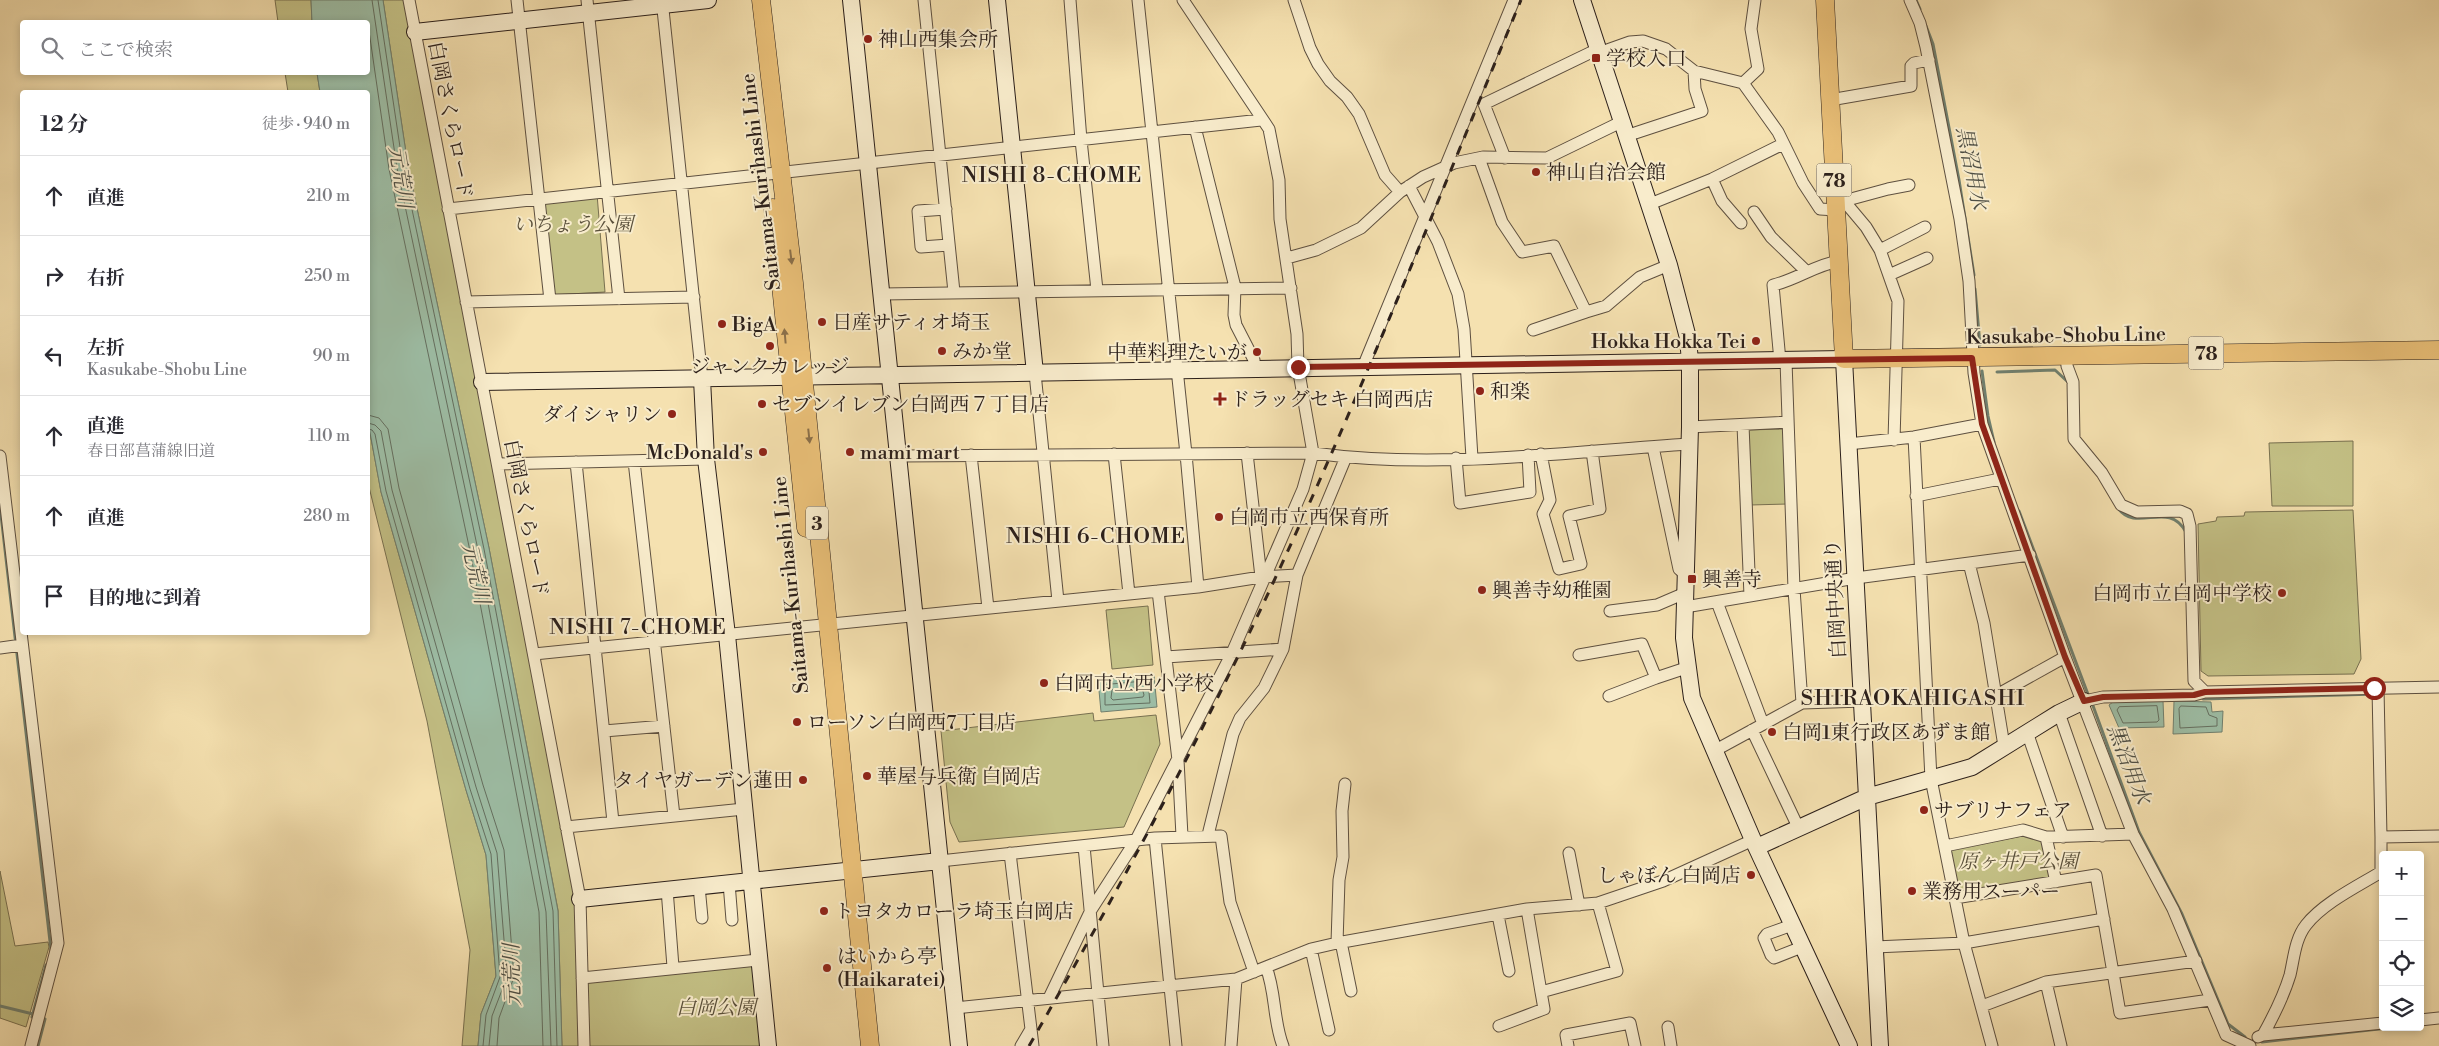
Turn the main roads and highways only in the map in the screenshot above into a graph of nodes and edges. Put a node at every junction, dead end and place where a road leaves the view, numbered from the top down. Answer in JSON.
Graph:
{"nodes":[{"id":1,"x":751,"y":0,"type":"edge"},
{"id":2,"x":761,"y":0,"type":"edge"},
{"id":3,"x":1825,"y":0,"type":"edge"},
{"id":4,"x":775,"y":174,"type":"junction"},
{"id":5,"x":2439,"y":350,"type":"edge"},
{"id":6,"x":846,"y":870,"type":"junction"},
{"id":7,"x":859,"y":1046,"type":"edge"},
{"id":8,"x":870,"y":1046,"type":"edge"}],
"edges":[{"from":1,"to":4,"type":"main road","name":"Saitama-Kurihashi Line","number":"3"},
{"from":2,"to":4,"type":"main road","name":"Saitama-Kurihashi Line","number":"3"},
{"from":3,"to":5,"type":"main road","name":"Kasukabe-Shobu Line","number":"78"},
{"from":4,"to":6,"type":"main road","name":"Saitama-Kurihashi Line","number":"3"},
{"from":6,"to":7,"type":"main road","name":"Saitama-Kurihashi Line","number":"3"},
{"from":6,"to":8,"type":"main road","name":"Saitama-Kurihashi Line","number":"3"}]}
